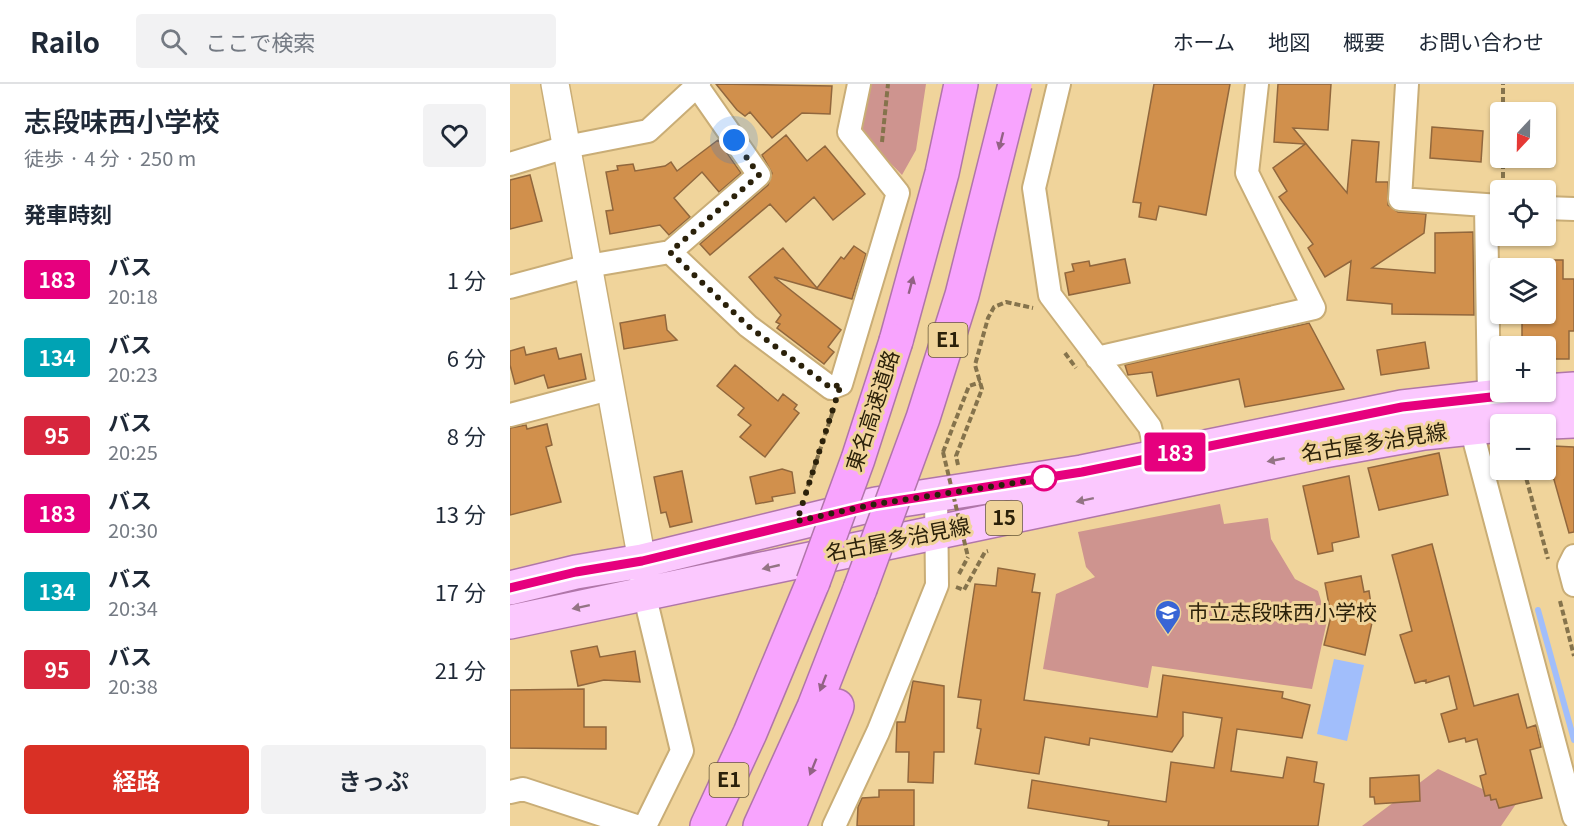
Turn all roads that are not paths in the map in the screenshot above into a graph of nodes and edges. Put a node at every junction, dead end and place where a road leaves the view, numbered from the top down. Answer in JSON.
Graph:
{"nodes":[{"id":1,"x":555,"y":84,"type":"edge"},
{"id":2,"x":859,"y":84,"type":"edge"},
{"id":3,"x":962,"y":84,"type":"edge"},
{"id":4,"x":1015,"y":84,"type":"edge"},
{"id":5,"x":1059,"y":84,"type":"edge"},
{"id":6,"x":1257,"y":84,"type":"edge"},
{"id":7,"x":1407,"y":84,"type":"edge"},
{"id":8,"x":698,"y":85,"type":"edge"},
{"id":9,"x":566,"y":147,"type":"junction"},
{"id":10,"x":510,"y":164,"type":"edge"},
{"id":11,"x":1490,"y":206,"type":"edge"},
{"id":12,"x":1556,"y":208,"type":"edge"},
{"id":13,"x":1574,"y":209,"type":"edge"},
{"id":14,"x":1492,"y":246,"type":"edge"},
{"id":15,"x":670,"y":252,"type":"junction"},
{"id":16,"x":588,"y":266,"type":"junction"},
{"id":17,"x":510,"y":287,"type":"edge"},
{"id":18,"x":1097,"y":358,"type":"junction"},
{"id":19,"x":609,"y":389,"type":"junction"},
{"id":20,"x":1574,"y":389,"type":"edge"},
{"id":21,"x":1556,"y":390,"type":"edge"},
{"id":22,"x":1516,"y":402,"type":"edge"},
{"id":23,"x":510,"y":415,"type":"edge"},
{"id":24,"x":1487,"y":416,"type":"edge"},
{"id":25,"x":1574,"y":421,"type":"edge"},
{"id":26,"x":1556,"y":422,"type":"edge"},
{"id":27,"x":1157,"y":456,"type":"junction"},
{"id":28,"x":949,"y":492,"type":"junction"},
{"id":29,"x":936,"y":532,"type":"junction"},
{"id":30,"x":1574,"y":556,"type":"edge"},
{"id":31,"x":642,"y":561,"type":"junction"},
{"id":32,"x":1574,"y":585,"type":"edge"},
{"id":33,"x":510,"y":588,"type":"edge"},
{"id":34,"x":868,"y":591,"type":"junction"},
{"id":35,"x":644,"y":593,"type":"junction"},
{"id":36,"x":510,"y":622,"type":"edge"},
{"id":37,"x":750,"y":733,"type":"junction"},
{"id":38,"x":510,"y":792,"type":"edge"},
{"id":39,"x":1574,"y":817,"type":"edge"},
{"id":40,"x":636,"y":826,"type":"edge"},
{"id":41,"x":645,"y":826,"type":"edge"},
{"id":42,"x":694,"y":826,"type":"edge"},
{"id":43,"x":707,"y":826,"type":"edge"},
{"id":44,"x":760,"y":826,"type":"edge"},
{"id":45,"x":789,"y":826,"type":"edge"},
{"id":46,"x":834,"y":826,"type":"edge"}],
"edges":[{"from":1,"to":9,"type":"street"},
{"from":2,"to":15,"type":"street"},
{"from":37,"to":3,"type":"highway","name":"東名高速道路","number":"E1","one_way":true,"bridge":true},
{"from":4,"to":34,"type":"highway","number":"E1","one_way":true,"bridge":true},
{"from":5,"to":18,"type":"street"},
{"from":6,"to":18,"type":"street"},
{"from":7,"to":11,"type":"street"},
{"from":8,"to":9,"type":"street"},
{"from":8,"to":15,"type":"street"},
{"from":9,"to":10,"type":"street"},
{"from":9,"to":16,"type":"street"},
{"from":12,"to":13,"type":"street"},
{"from":14,"to":24,"type":"street"},
{"from":15,"to":16,"type":"street"},
{"from":16,"to":17,"type":"street"},
{"from":16,"to":19,"type":"street"},
{"from":18,"to":27,"type":"street"},
{"from":19,"to":23,"type":"street"},
{"from":19,"to":31,"type":"street"},
{"from":20,"to":21,"type":"main road"},
{"from":22,"to":24,"type":"main road","name":"名古屋多治見線","number":"15"},
{"from":24,"to":27,"type":"main road","name":"名古屋多治見線","number":"15"},
{"from":24,"to":29,"type":"main road","name":"名古屋多治見線","number":"15","one_way":true},
{"from":24,"to":39,"type":"street"},
{"from":25,"to":26,"type":"main road"},
{"from":27,"to":28,"type":"main road","name":"名古屋多治見線","number":"15"},
{"from":28,"to":29,"type":"street"},
{"from":28,"to":31,"type":"main road","name":"名古屋多治見線","number":"15"},
{"from":29,"to":35,"type":"main road","name":"名古屋多治見線","number":"15","one_way":true},
{"from":29,"to":46,"type":"street"},
{"from":30,"to":32,"type":"street"},
{"from":31,"to":33,"type":"main road","name":"名古屋多治見線","number":"15"},
{"from":31,"to":35,"type":"street"},
{"from":34,"to":44,"type":"highway","number":"E1","one_way":true},
{"from":34,"to":45,"type":"highway","one_way":true},
{"from":35,"to":36,"type":"main road","name":"名古屋多治見線","number":"15","one_way":true},
{"from":35,"to":41,"type":"street"},
{"from":37,"to":42,"type":"highway"},
{"from":37,"to":43,"type":"highway","name":"東名高速道路","number":"E1"},
{"from":38,"to":40,"type":"street"}]}
